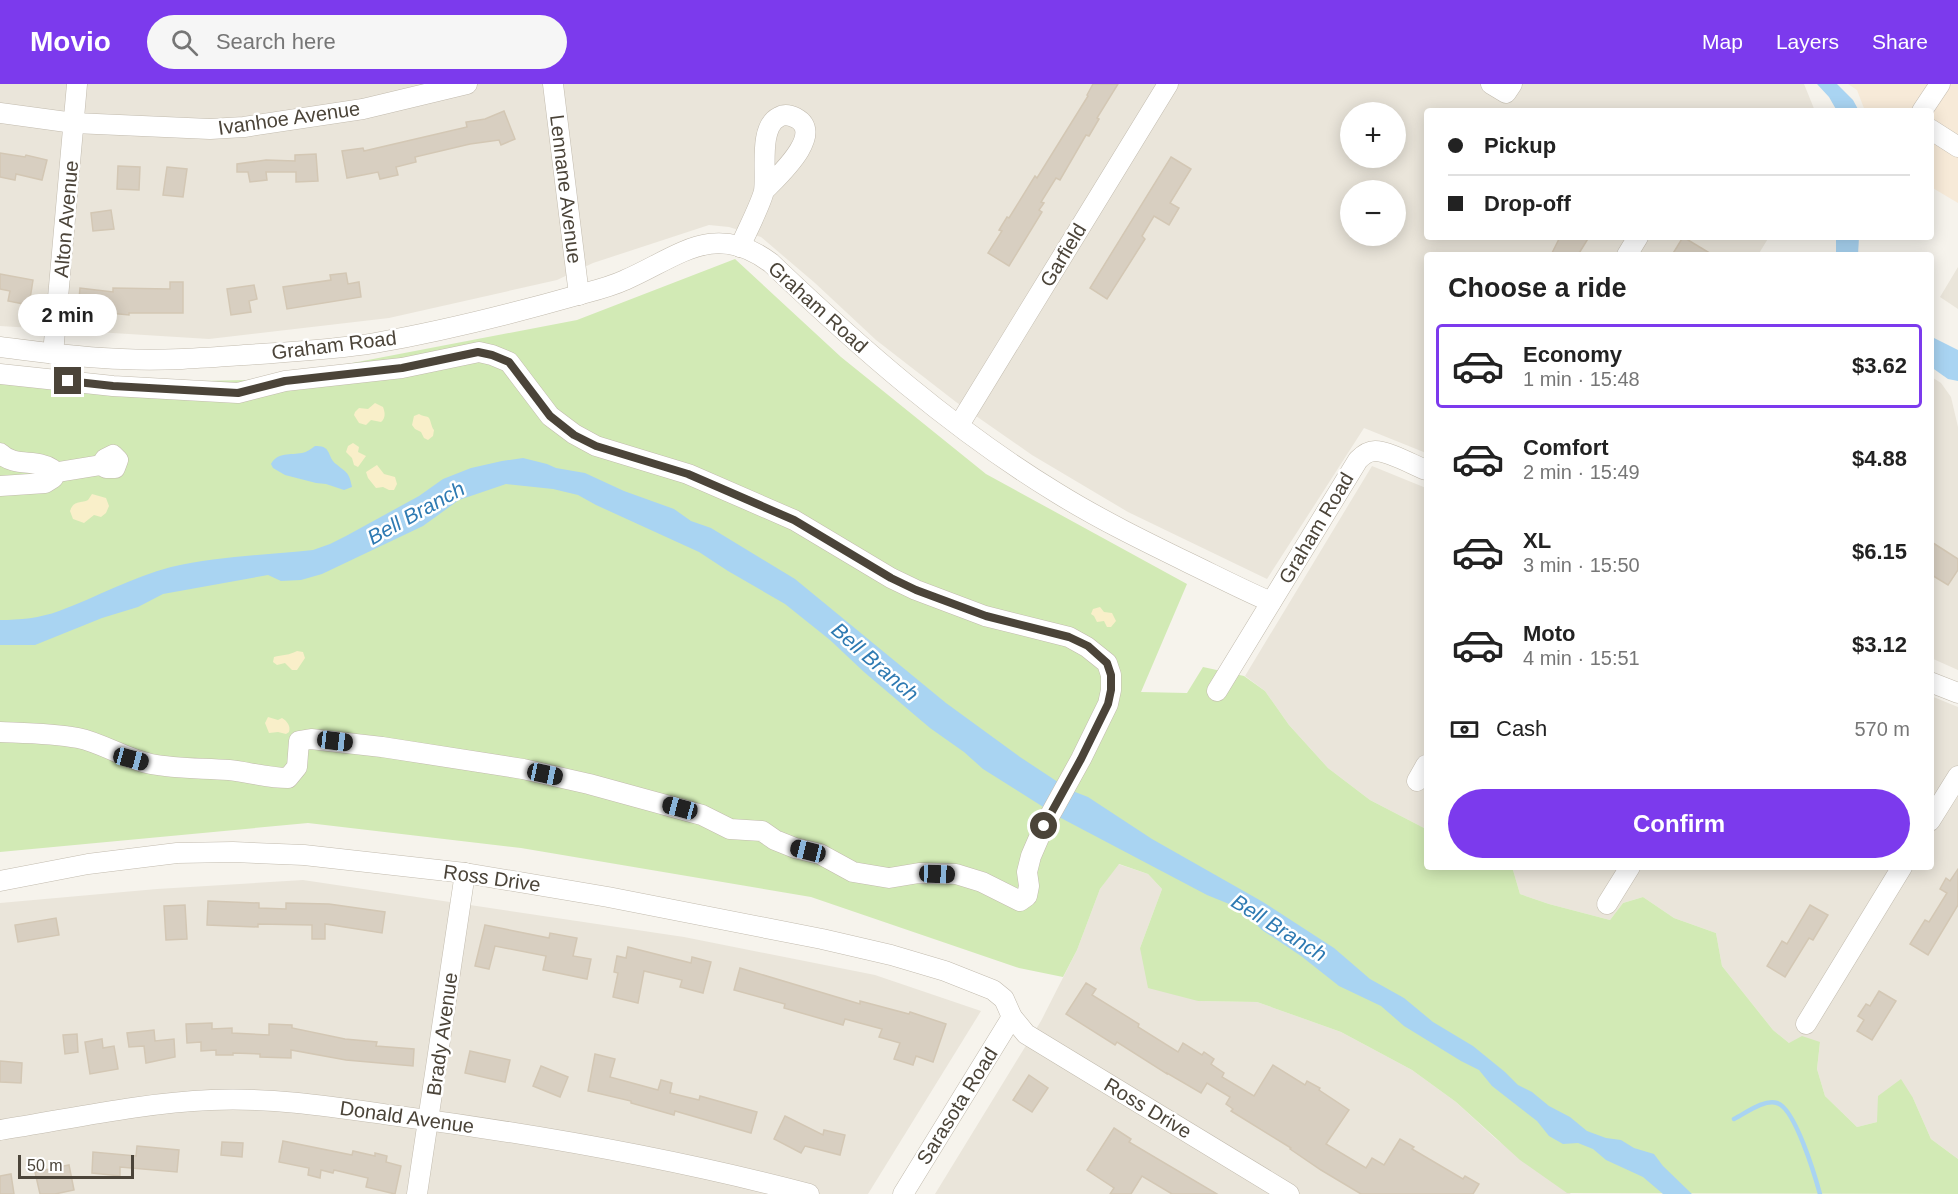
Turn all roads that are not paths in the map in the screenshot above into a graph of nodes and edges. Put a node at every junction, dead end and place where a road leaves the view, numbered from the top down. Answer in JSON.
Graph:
{"nodes":[{"id":1,"x":77,"y":84,"type":"edge"},
{"id":2,"x":467,"y":84,"type":"edge"},
{"id":3,"x":553,"y":84,"type":"edge"},
{"id":4,"x":1168,"y":84,"type":"edge"},
{"id":5,"x":1491,"y":84,"type":"edge"},
{"id":6,"x":1512,"y":84,"type":"edge"},
{"id":7,"x":1940,"y":84,"type":"edge"},
{"id":8,"x":1924,"y":108,"type":"edge"},
{"id":9,"x":0,"y":113,"type":"edge"},
{"id":10,"x":74,"y":123,"type":"junction"},
{"id":11,"x":1934,"y":132,"type":"edge"},
{"id":12,"x":1958,"y":147,"type":"edge"},
{"id":13,"x":764,"y":191,"type":"dead end"},
{"id":14,"x":740,"y":247,"type":"junction"},
{"id":15,"x":579,"y":295,"type":"junction"},
{"id":16,"x":0,"y":347,"type":"edge"},
{"id":17,"x":53,"y":354,"type":"junction"},
{"id":18,"x":0,"y":374,"type":"edge"},
{"id":19,"x":959,"y":425,"type":"junction"},
{"id":20,"x":0,"y":453,"type":"edge"},
{"id":21,"x":101,"y":465,"type":"dead end"},
{"id":22,"x":1424,"y":469,"type":"edge"},
{"id":23,"x":52,"y":473,"type":"junction"},
{"id":24,"x":0,"y":486,"type":"edge"},
{"id":25,"x":1271,"y":602,"type":"junction"},
{"id":26,"x":1934,"y":684,"type":"edge"},
{"id":27,"x":1217,"y":691,"type":"dead end"},
{"id":28,"x":1958,"y":693,"type":"edge"},
{"id":29,"x":0,"y":732,"type":"edge"},
{"id":30,"x":1958,"y":776,"type":"edge"},
{"id":31,"x":1934,"y":815,"type":"edge"},
{"id":32,"x":1628,"y":870,"type":"edge"},
{"id":33,"x":1900,"y":870,"type":"edge"},
{"id":34,"x":465,"y":873,"type":"junction"},
{"id":35,"x":0,"y":881,"type":"edge"},
{"id":36,"x":1607,"y":904,"type":"dead end"},
{"id":37,"x":1012,"y":1017,"type":"junction"},
{"id":38,"x":1806,"y":1024,"type":"dead end"},
{"id":39,"x":428,"y":1120,"type":"junction"},
{"id":40,"x":0,"y":1130,"type":"edge"},
{"id":41,"x":417,"y":1194,"type":"edge"},
{"id":42,"x":810,"y":1194,"type":"edge"},
{"id":43,"x":903,"y":1194,"type":"edge"},
{"id":44,"x":1289,"y":1194,"type":"edge"}],
"edges":[{"from":1,"to":10,"type":"street","name":"Alton Avenue"},
{"from":2,"to":10,"type":"street","name":"Ivanhoe Avenue"},
{"from":3,"to":15,"type":"street","name":"Lennane Avenue"},
{"from":4,"to":19,"type":"street","name":"Garfield"},
{"from":5,"to":6,"type":"street"},
{"from":7,"to":8,"type":"street"},
{"from":9,"to":10,"type":"street","name":"Ivanhoe Avenue"},
{"from":10,"to":17,"type":"street","name":"Alton Avenue"},
{"from":11,"to":12,"type":"street"},
{"from":13,"to":14,"type":"street"},
{"from":14,"to":15,"type":"street","name":"Graham Road"},
{"from":14,"to":19,"type":"street","name":"Graham Road"},
{"from":15,"to":17,"type":"street","name":"Graham Road"},
{"from":16,"to":17,"type":"street","name":"Graham Road"},
{"from":18,"to":29,"type":"street"},
{"from":19,"to":25,"type":"street","name":"Graham Road"},
{"from":20,"to":23,"type":"street"},
{"from":21,"to":23,"type":"street"},
{"from":22,"to":25,"type":"street","name":"Graham Road"},
{"from":23,"to":24,"type":"street"},
{"from":25,"to":27,"type":"street"},
{"from":26,"to":28,"type":"street"},
{"from":30,"to":31,"type":"street"},
{"from":32,"to":36,"type":"street"},
{"from":33,"to":38,"type":"street"},
{"from":34,"to":35,"type":"street","name":"Ross Drive"},
{"from":34,"to":37,"type":"street","name":"Ross Drive"},
{"from":34,"to":39,"type":"street","name":"Brady Avenue"},
{"from":37,"to":43,"type":"street","name":"Sarasota Road"},
{"from":37,"to":44,"type":"street","name":"Ross Drive"},
{"from":39,"to":40,"type":"street","name":"Donald Avenue"},
{"from":39,"to":41,"type":"street","name":"Brady Avenue"},
{"from":39,"to":42,"type":"street","name":"Donald Avenue"}]}
